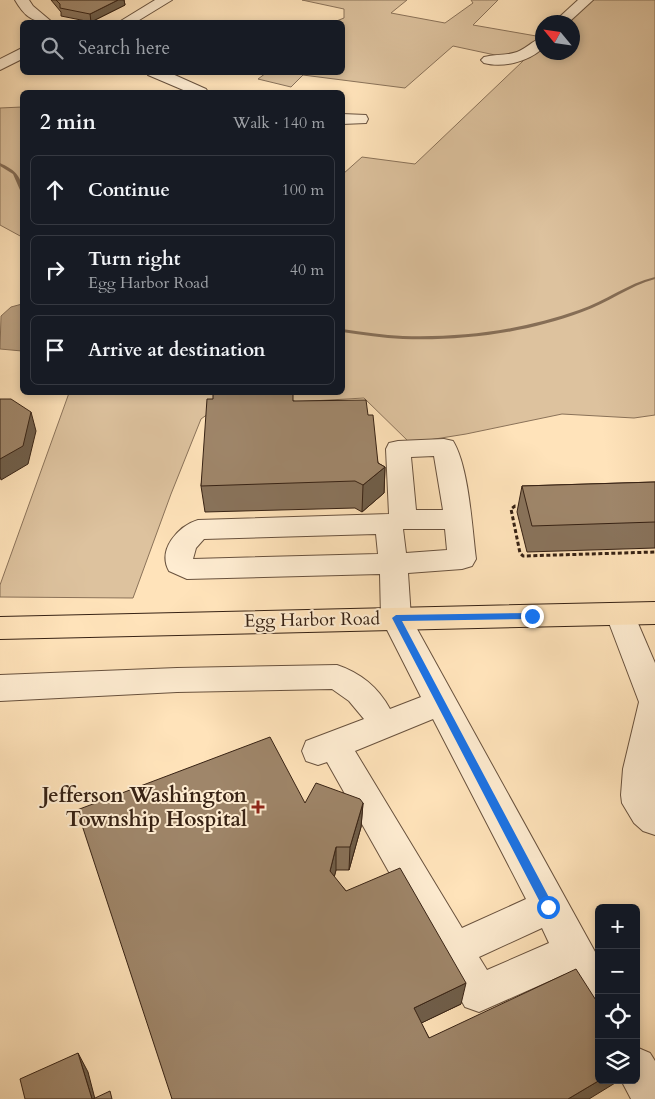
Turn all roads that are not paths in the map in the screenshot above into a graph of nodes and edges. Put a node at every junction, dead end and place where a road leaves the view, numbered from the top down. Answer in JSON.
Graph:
{"nodes":[{"id":1,"x":22,"y":0,"type":"edge"},
{"id":2,"x":165,"y":0,"type":"edge"},
{"id":3,"x":586,"y":0,"type":"edge"},
{"id":4,"x":570,"y":15,"type":"edge"},
{"id":5,"x":42,"y":20,"type":"edge"},
{"id":6,"x":130,"y":20,"type":"edge"},
{"id":7,"x":535,"y":48,"type":"edge"},
{"id":8,"x":20,"y":54,"type":"edge"},
{"id":9,"x":488,"y":60,"type":"dead end"},
{"id":10,"x":0,"y":65,"type":"edge"},
{"id":11,"x":160,"y":75,"type":"edge"},
{"id":12,"x":195,"y":90,"type":"edge"},
{"id":13,"x":345,"y":119,"type":"edge"},
{"id":14,"x":360,"y":119,"type":"dead end"},
{"id":15,"x":457,"y":519,"type":"junction"},
{"id":16,"x":396,"y":522,"type":"junction"},
{"id":17,"x":394,"y":564,"type":"junction"},
{"id":18,"x":655,"y":613,"type":"edge"},
{"id":19,"x":622,"y":615,"type":"junction"},
{"id":20,"x":396,"y":618,"type":"junction"},
{"id":21,"x":0,"y":628,"type":"edge"},
{"id":22,"x":0,"y":688,"type":"edge"},
{"id":23,"x":655,"y":702,"type":"edge"},
{"id":24,"x":440,"y":703,"type":"junction"},
{"id":25,"x":383,"y":726,"type":"junction"},
{"id":26,"x":649,"y":803,"type":"edge"},
{"id":27,"x":548,"y":907,"type":"junction"},
{"id":28,"x":454,"y":950,"type":"junction"},
{"id":29,"x":573,"y":951,"type":"junction"},
{"id":30,"x":597,"y":994,"type":"edge"},
{"id":31,"x":640,"y":1074,"type":"edge"},
{"id":32,"x":654,"y":1099,"type":"edge"}],
"edges":[{"from":1,"to":5,"type":"street"},
{"from":2,"to":6,"type":"street"},
{"from":3,"to":4,"type":"street"},
{"from":7,"to":9,"type":"street"},
{"from":8,"to":10,"type":"street"},
{"from":11,"to":12,"type":"street"},
{"from":13,"to":14,"type":"street"},
{"from":15,"to":16,"type":"street"},
{"from":15,"to":16,"type":"street"},
{"from":15,"to":17,"type":"street"},
{"from":16,"to":17,"type":"street"},
{"from":16,"to":17,"type":"street"},
{"from":17,"to":20,"type":"street"},
{"from":18,"to":19,"type":"main road","name":"Egg Harbor Road"},
{"from":19,"to":20,"type":"main road","name":"Egg Harbor Road"},
{"from":19,"to":23,"type":"street"},
{"from":20,"to":21,"type":"main road","name":"Egg Harbor Road"},
{"from":20,"to":24,"type":"street"},
{"from":22,"to":25,"type":"street"},
{"from":23,"to":26,"type":"street"},
{"from":24,"to":25,"type":"street"},
{"from":24,"to":27,"type":"street"},
{"from":25,"to":28,"type":"street"},
{"from":27,"to":28,"type":"street"},
{"from":27,"to":29,"type":"street"},
{"from":28,"to":29,"type":"street"},
{"from":29,"to":30,"type":"street"},
{"from":31,"to":32,"type":"street"}]}
